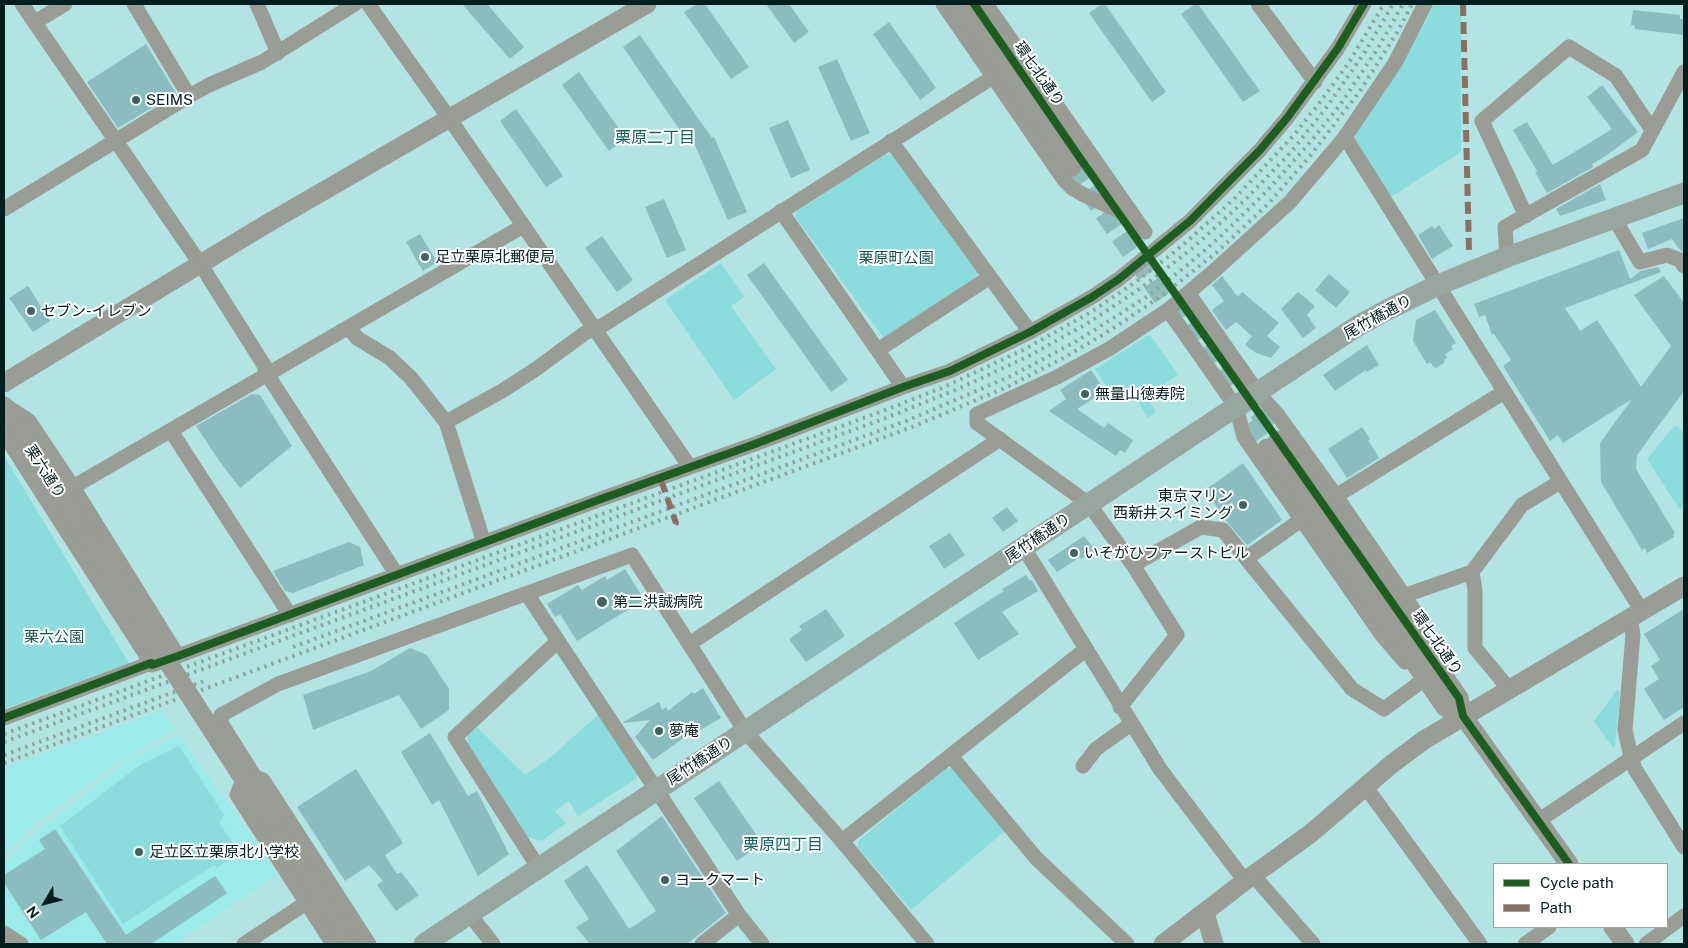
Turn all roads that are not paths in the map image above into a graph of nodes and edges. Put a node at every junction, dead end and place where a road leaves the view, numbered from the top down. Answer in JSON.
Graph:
{"nodes":[{"id":1,"x":22,"y":4,"type":"edge"},
{"id":2,"x":65,"y":4,"type":"edge"},
{"id":3,"x":134,"y":4,"type":"edge"},
{"id":4,"x":257,"y":4,"type":"edge"},
{"id":5,"x":355,"y":4,"type":"edge"},
{"id":6,"x":368,"y":4,"type":"edge"},
{"id":7,"x":647,"y":4,"type":"edge"},
{"id":8,"x":943,"y":4,"type":"edge"},
{"id":9,"x":957,"y":4,"type":"edge"},
{"id":10,"x":974,"y":4,"type":"edge"},
{"id":11,"x":986,"y":4,"type":"edge"},
{"id":12,"x":1258,"y":4,"type":"edge"},
{"id":13,"x":1364,"y":4,"type":"edge"},
{"id":14,"x":1425,"y":4,"type":"edge"},
{"id":15,"x":35,"y":22,"type":"junction"},
{"id":16,"x":278,"y":52,"type":"junction"},
{"id":17,"x":1684,"y":72,"type":"edge"},
{"id":18,"x":993,"y":76,"type":"junction"},
{"id":19,"x":1314,"y":82,"type":"junction"},
{"id":20,"x":189,"y":96,"type":"junction"},
{"id":21,"x":448,"y":118,"type":"junction"},
{"id":22,"x":1652,"y":130,"type":"junction"},
{"id":23,"x":1345,"y":137,"type":"junction"},
{"id":24,"x":116,"y":141,"type":"junction"},
{"id":25,"x":891,"y":141,"type":"junction"},
{"id":26,"x":1684,"y":193,"type":"edge"},
{"id":27,"x":4,"y":209,"type":"edge"},
{"id":28,"x":781,"y":212,"type":"junction"},
{"id":29,"x":1526,"y":216,"type":"junction"},
{"id":30,"x":1614,"y":218,"type":"junction"},
{"id":31,"x":523,"y":226,"type":"junction"},
{"id":32,"x":1145,"y":232,"type":"junction"},
{"id":33,"x":1158,"y":249,"type":"junction"},
{"id":34,"x":1508,"y":257,"type":"junction"},
{"id":35,"x":200,"y":265,"type":"junction"},
{"id":36,"x":1684,"y":266,"type":"edge"},
{"id":37,"x":990,"y":277,"type":"junction"},
{"id":38,"x":1438,"y":285,"type":"junction"},
{"id":39,"x":1188,"y":294,"type":"junction"},
{"id":40,"x":1168,"y":310,"type":"junction"},
{"id":41,"x":350,"y":328,"type":"junction"},
{"id":42,"x":595,"y":328,"type":"junction"},
{"id":43,"x":1030,"y":332,"type":"junction"},
{"id":44,"x":878,"y":350,"type":"junction"},
{"id":45,"x":267,"y":374,"type":"junction"},
{"id":46,"x":4,"y":382,"type":"edge"},
{"id":47,"x":903,"y":387,"type":"junction"},
{"id":48,"x":1504,"y":392,"type":"junction"},
{"id":49,"x":1258,"y":393,"type":"junction"},
{"id":50,"x":4,"y":405,"type":"edge"},
{"id":51,"x":1236,"y":407,"type":"junction"},
{"id":52,"x":4,"y":420,"type":"edge"},
{"id":53,"x":446,"y":422,"type":"junction"},
{"id":54,"x":171,"y":431,"type":"junction"},
{"id":55,"x":1000,"y":440,"type":"junction"},
{"id":56,"x":690,"y":467,"type":"junction"},
{"id":57,"x":1560,"y":482,"type":"junction"},
{"id":58,"x":73,"y":487,"type":"junction"},
{"id":59,"x":1336,"y":496,"type":"junction"},
{"id":60,"x":1089,"y":504,"type":"junction"},
{"id":61,"x":1301,"y":520,"type":"junction"},
{"id":62,"x":484,"y":543,"type":"junction"},
{"id":63,"x":1024,"y":548,"type":"junction"},
{"id":64,"x":1247,"y":558,"type":"junction"},
{"id":65,"x":1133,"y":565,"type":"junction"},
{"id":66,"x":1472,"y":572,"type":"junction"},
{"id":67,"x":397,"y":575,"type":"junction"},
{"id":68,"x":1684,"y":586,"type":"edge"},
{"id":69,"x":527,"y":594,"type":"junction"},
{"id":70,"x":1403,"y":596,"type":"junction"},
{"id":71,"x":1636,"y":614,"type":"junction"},
{"id":72,"x":290,"y":615,"type":"junction"},
{"id":73,"x":558,"y":641,"type":"junction"},
{"id":74,"x":1418,"y":641,"type":"junction"},
{"id":75,"x":689,"y":644,"type":"junction"},
{"id":76,"x":1085,"y":650,"type":"junction"},
{"id":77,"x":178,"y":656,"type":"junction"},
{"id":78,"x":151,"y":663,"type":"junction"},
{"id":79,"x":1426,"y":683,"type":"junction"},
{"id":80,"x":1509,"y":689,"type":"junction"},
{"id":81,"x":1120,"y":707,"type":"junction"},
{"id":82,"x":1463,"y":716,"type":"junction"},
{"id":83,"x":4,"y":718,"type":"edge"},
{"id":84,"x":1684,"y":723,"type":"edge"},
{"id":85,"x":1131,"y":724,"type":"junction"},
{"id":86,"x":745,"y":732,"type":"junction"},
{"id":87,"x":952,"y":756,"type":"junction"},
{"id":88,"x":1631,"y":757,"type":"junction"},
{"id":89,"x":1083,"y":766,"type":"dead end"},
{"id":90,"x":255,"y":777,"type":"junction"},
{"id":91,"x":1365,"y":786,"type":"junction"},
{"id":92,"x":658,"y":789,"type":"junction"},
{"id":93,"x":1538,"y":821,"type":"junction"},
{"id":94,"x":842,"y":841,"type":"junction"},
{"id":95,"x":1684,"y":848,"type":"edge"},
{"id":96,"x":1568,"y":863,"type":"edge"},
{"id":97,"x":538,"y":868,"type":"junction"},
{"id":98,"x":1249,"y":878,"type":"junction"},
{"id":99,"x":306,"y":903,"type":"junction"},
{"id":100,"x":1205,"y":913,"type":"junction"},
{"id":101,"x":470,"y":915,"type":"junction"},
{"id":102,"x":739,"y":915,"type":"junction"},
{"id":103,"x":1684,"y":916,"type":"edge"},
{"id":104,"x":1548,"y":928,"type":"edge"},
{"id":105,"x":1614,"y":928,"type":"edge"},
{"id":106,"x":1668,"y":928,"type":"edge"},
{"id":107,"x":1668,"y":928,"type":"edge"},
{"id":108,"x":4,"y":933,"type":"edge"},
{"id":109,"x":21,"y":944,"type":"edge"},
{"id":110,"x":244,"y":944,"type":"edge"},
{"id":111,"x":334,"y":944,"type":"edge"},
{"id":112,"x":350,"y":944,"type":"edge"},
{"id":113,"x":369,"y":944,"type":"edge"},
{"id":114,"x":424,"y":944,"type":"edge"},
{"id":115,"x":492,"y":944,"type":"edge"},
{"id":116,"x":702,"y":944,"type":"edge"},
{"id":117,"x":762,"y":944,"type":"edge"},
{"id":118,"x":927,"y":944,"type":"edge"},
{"id":119,"x":1127,"y":944,"type":"edge"},
{"id":120,"x":1164,"y":944,"type":"edge"},
{"id":121,"x":1214,"y":944,"type":"edge"},
{"id":122,"x":1313,"y":944,"type":"edge"},
{"id":123,"x":1480,"y":944,"type":"edge"},
{"id":124,"x":1525,"y":944,"type":"edge"},
{"id":125,"x":1625,"y":944,"type":"edge"},
{"id":126,"x":1646,"y":944,"type":"edge"}],
"edges":[{"from":1,"to":15,"type":"street"},
{"from":2,"to":15,"type":"street"},
{"from":3,"to":20,"type":"street"},
{"from":4,"to":16,"type":"street"},
{"from":5,"to":16,"type":"street"},
{"from":6,"to":21,"type":"street"},
{"from":7,"to":21,"type":"street"},
{"from":8,"to":18,"type":"street"},
{"from":9,"to":10,"type":"street","name":"環七北通り"},
{"from":11,"to":32,"type":"street"},
{"from":12,"to":19,"type":"street"},
{"from":13,"to":19,"type":"street"},
{"from":14,"to":23,"type":"street"},
{"from":15,"to":24,"type":"street"},
{"from":16,"to":20,"type":"street"},
{"from":17,"to":22,"type":"street"},
{"from":18,"to":25,"type":"street"},
{"from":18,"to":32,"type":"street"},
{"from":19,"to":33,"type":"street"},
{"from":20,"to":24,"type":"street"},
{"from":21,"to":31,"type":"street"},
{"from":21,"to":35,"type":"street"},
{"from":22,"to":29,"type":"street"},
{"from":22,"to":29,"type":"street"},
{"from":23,"to":38,"type":"street"},
{"from":23,"to":39,"type":"street"},
{"from":24,"to":27,"type":"street"},
{"from":24,"to":35,"type":"street"},
{"from":25,"to":28,"type":"street"},
{"from":25,"to":37,"type":"street"},
{"from":26,"to":30,"type":"main road","name":"尾竹橋通り"},
{"from":28,"to":42,"type":"street"},
{"from":28,"to":44,"type":"street"},
{"from":29,"to":34,"type":"street"},
{"from":30,"to":34,"type":"main road","name":"尾竹橋通り"},
{"from":30,"to":36,"type":"street"},
{"from":31,"to":41,"type":"street"},
{"from":31,"to":42,"type":"street"},
{"from":32,"to":33,"type":"street"},
{"from":33,"to":43,"type":"street"},
{"from":34,"to":38,"type":"main road","name":"尾竹橋通り"},
{"from":35,"to":45,"type":"street"},
{"from":35,"to":46,"type":"street"},
{"from":37,"to":43,"type":"street"},
{"from":37,"to":44,"type":"street"},
{"from":38,"to":48,"type":"street"},
{"from":38,"to":49,"type":"main road","name":"尾竹橋通り"},
{"from":39,"to":40,"type":"street"},
{"from":39,"to":49,"type":"street"},
{"from":40,"to":51,"type":"street"},
{"from":40,"to":55,"type":"street"},
{"from":41,"to":45,"type":"street"},
{"from":41,"to":53,"type":"street"},
{"from":42,"to":53,"type":"street"},
{"from":42,"to":56,"type":"street"},
{"from":43,"to":47,"type":"street"},
{"from":44,"to":47,"type":"street"},
{"from":45,"to":54,"type":"street"},
{"from":45,"to":67,"type":"street"},
{"from":47,"to":56,"type":"street"},
{"from":48,"to":57,"type":"street"},
{"from":48,"to":59,"type":"street"},
{"from":49,"to":51,"type":"main road","name":"尾竹橋通り"},
{"from":49,"to":59,"type":"street"},
{"from":50,"to":58,"type":"street"},
{"from":50,"to":112,"type":"street","name":"栗六通り","bridge":true},
{"from":51,"to":60,"type":"main road","name":"尾竹橋通り"},
{"from":51,"to":61,"type":"street"},
{"from":52,"to":78,"type":"street"},
{"from":53,"to":62,"type":"street"},
{"from":54,"to":58,"type":"street"},
{"from":54,"to":72,"type":"street"},
{"from":55,"to":60,"type":"street"},
{"from":55,"to":75,"type":"street"},
{"from":56,"to":62,"type":"street"},
{"from":57,"to":66,"type":"street"},
{"from":57,"to":71,"type":"street"},
{"from":58,"to":77,"type":"street"},
{"from":59,"to":70,"type":"street"},
{"from":60,"to":63,"type":"main road","name":"尾竹橋通り"},
{"from":60,"to":65,"type":"street"},
{"from":61,"to":64,"type":"street"},
{"from":61,"to":79,"type":"street"},
{"from":62,"to":67,"type":"street"},
{"from":63,"to":76,"type":"street"},
{"from":63,"to":86,"type":"main road","name":"尾竹橋通り"},
{"from":64,"to":65,"type":"street"},
{"from":64,"to":79,"type":"street"},
{"from":65,"to":81,"type":"street"},
{"from":66,"to":70,"type":"street"},
{"from":66,"to":80,"type":"street"},
{"from":67,"to":72,"type":"street"},
{"from":68,"to":71,"type":"street"},
{"from":69,"to":73,"type":"street"},
{"from":69,"to":75,"type":"street"},
{"from":69,"to":90,"type":"street"},
{"from":70,"to":74,"type":"street"},
{"from":71,"to":80,"type":"street"},
{"from":71,"to":88,"type":"street"},
{"from":72,"to":77,"type":"street"},
{"from":73,"to":92,"type":"street"},
{"from":73,"to":97,"type":"street"},
{"from":74,"to":79,"type":"street","name":"環七北通り"},
{"from":74,"to":82,"type":"street","name":"環七北通り"},
{"from":75,"to":86,"type":"street"},
{"from":76,"to":81,"type":"street"},
{"from":76,"to":87,"type":"street"},
{"from":77,"to":78,"type":"street"},
{"from":78,"to":83,"type":"street"},
{"from":79,"to":82,"type":"street","name":"環七北通り"},
{"from":80,"to":82,"type":"street"},
{"from":81,"to":85,"type":"street"},
{"from":82,"to":91,"type":"street"},
{"from":82,"to":93,"type":"street","name":"環七北通り"},
{"from":84,"to":88,"type":"street"},
{"from":85,"to":89,"type":"street"},
{"from":85,"to":98,"type":"street"},
{"from":86,"to":92,"type":"main road","name":"尾竹橋通り"},
{"from":86,"to":94,"type":"street"},
{"from":87,"to":94,"type":"street"},
{"from":87,"to":119,"type":"street"},
{"from":88,"to":93,"type":"street"},
{"from":88,"to":95,"type":"street"},
{"from":90,"to":99,"type":"street"},
{"from":90,"to":113,"type":"street"},
{"from":91,"to":98,"type":"street"},
{"from":91,"to":123,"type":"street"},
{"from":92,"to":97,"type":"main road","name":"尾竹橋通り"},
{"from":92,"to":102,"type":"street"},
{"from":93,"to":96,"type":"street","name":"環七北通り"},
{"from":94,"to":118,"type":"street"},
{"from":97,"to":101,"type":"main road","name":"尾竹橋通り"},
{"from":98,"to":100,"type":"street"},
{"from":98,"to":122,"type":"street"},
{"from":99,"to":110,"type":"street"},
{"from":99,"to":111,"type":"street"},
{"from":100,"to":120,"type":"street"},
{"from":100,"to":121,"type":"street"},
{"from":101,"to":114,"type":"main road","name":"尾竹橋通り"},
{"from":101,"to":115,"type":"street"},
{"from":102,"to":116,"type":"street"},
{"from":102,"to":117,"type":"street"},
{"from":103,"to":106,"type":"street"},
{"from":104,"to":124,"type":"street"},
{"from":105,"to":125,"type":"street"},
{"from":107,"to":126,"type":"street"},
{"from":108,"to":109,"type":"street"}]}
